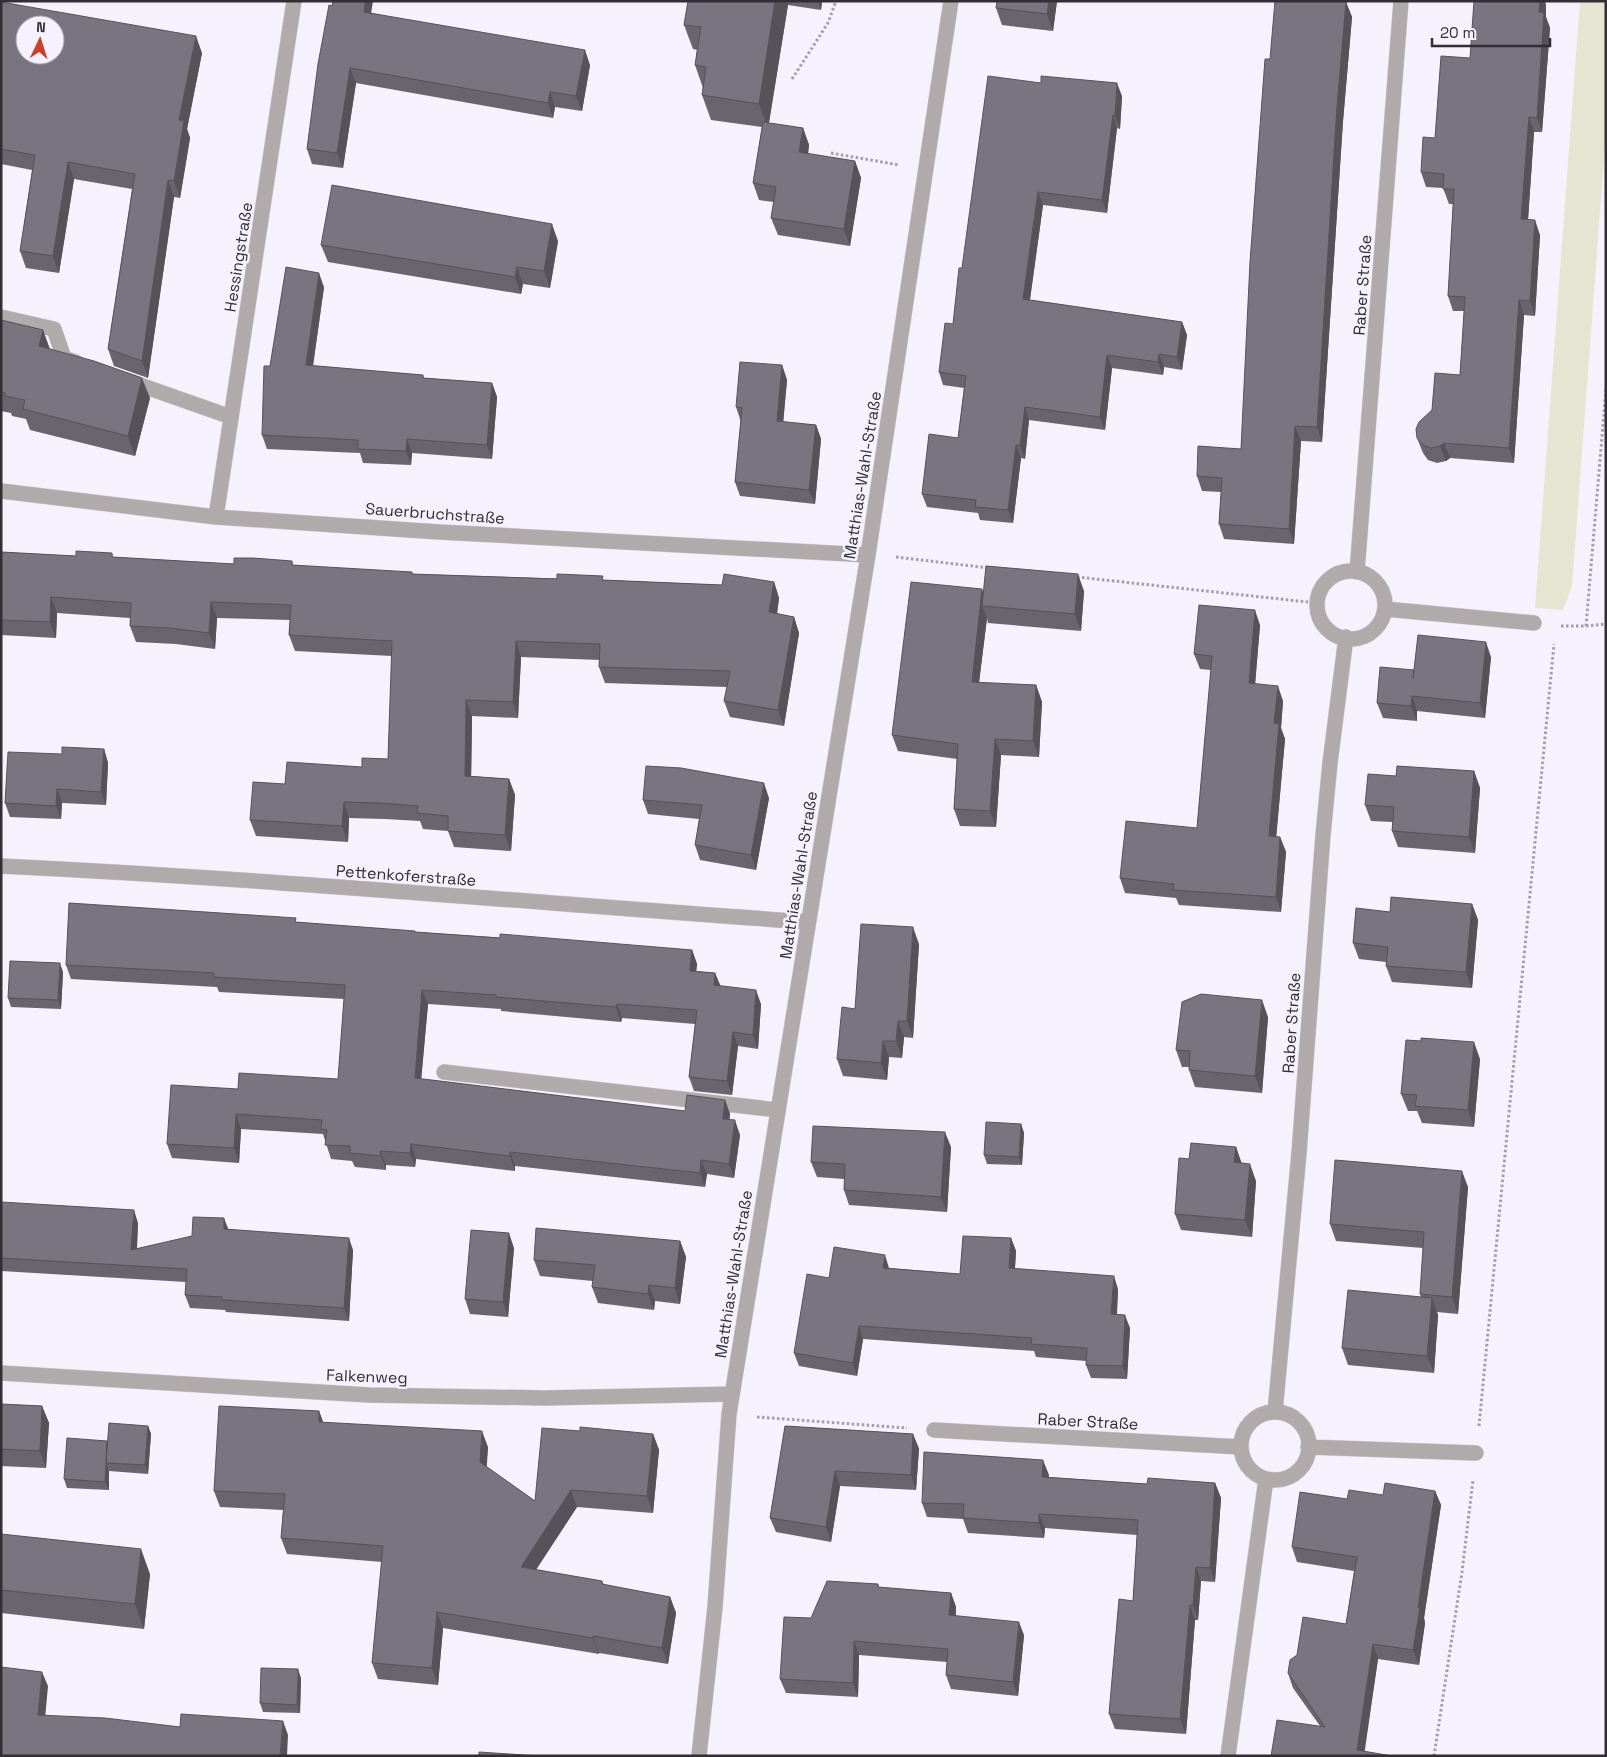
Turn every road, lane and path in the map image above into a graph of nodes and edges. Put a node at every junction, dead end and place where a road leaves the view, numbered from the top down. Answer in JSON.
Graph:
{"nodes":[{"id":1,"x":294,"y":1,"type":"edge"},
{"id":2,"x":836,"y":1,"type":"edge"},
{"id":3,"x":950,"y":1,"type":"edge"},
{"id":4,"x":1401,"y":1,"type":"edge"},
{"id":5,"x":792,"y":79,"type":"dead end"},
{"id":6,"x":831,"y":152,"type":"dead end"},
{"id":7,"x":925,"y":170,"type":"junction"},
{"id":8,"x":1,"y":317,"type":"edge"},
{"id":9,"x":92,"y":368,"type":"edge"},
{"id":10,"x":110,"y":374,"type":"edge"},
{"id":11,"x":1606,"y":389,"type":"edge"},
{"id":12,"x":231,"y":416,"type":"junction"},
{"id":13,"x":1,"y":491,"type":"edge"},
{"id":14,"x":216,"y":518,"type":"junction"},
{"id":15,"x":868,"y":554,"type":"junction"},
{"id":16,"x":994,"y":568,"type":"edge"},
{"id":17,"x":1357,"y":572,"type":"junction"},
{"id":18,"x":1072,"y":577,"type":"edge"},
{"id":19,"x":1317,"y":603,"type":"junction"},
{"id":20,"x":1385,"y":609,"type":"junction"},
{"id":21,"x":1534,"y":624,"type":"joint"},
{"id":22,"x":1606,"y":624,"type":"edge"},
{"id":23,"x":1556,"y":626,"type":"junction"},
{"id":24,"x":1586,"y":626,"type":"junction"},
{"id":25,"x":1346,"y":637,"type":"junction"},
{"id":26,"x":1,"y":866,"type":"edge"},
{"id":27,"x":808,"y":922,"type":"junction"},
{"id":28,"x":444,"y":1072,"type":"dead end"},
{"id":29,"x":778,"y":1110,"type":"junction"},
{"id":30,"x":1,"y":1373,"type":"edge"},
{"id":31,"x":732,"y":1394,"type":"junction"},
{"id":32,"x":1275,"y":1412,"type":"junction"},
{"id":33,"x":728,"y":1414,"type":"junction"},
{"id":34,"x":934,"y":1430,"type":"joint"},
{"id":35,"x":1241,"y":1447,"type":"junction"},
{"id":36,"x":1308,"y":1447,"type":"junction"},
{"id":37,"x":1476,"y":1453,"type":"junction"},
{"id":38,"x":1266,"y":1479,"type":"junction"},
{"id":39,"x":699,"y":1756,"type":"edge"},
{"id":40,"x":1228,"y":1756,"type":"edge"},
{"id":41,"x":1434,"y":1756,"type":"edge"}],
"edges":[{"from":1,"to":12,"type":"street","name":"Hessingstraße"},
{"from":2,"to":5,"type":"path"},
{"from":3,"to":7,"type":"street","name":"Matthias-Wahl-Straße"},
{"from":4,"to":17,"type":"street","name":"Raber Straße"},
{"from":6,"to":7,"type":"path"},
{"from":7,"to":15,"type":"street","name":"Matthias-Wahl-Straße"},
{"from":8,"to":9,"type":"street"},
{"from":10,"to":12,"type":"street"},
{"from":11,"to":24,"type":"path"},
{"from":12,"to":14,"type":"street","name":"Hessingstraße"},
{"from":13,"to":14,"type":"street","name":"Sauerbruchstraße"},
{"from":14,"to":15,"type":"street","name":"Sauerbruchstraße"},
{"from":15,"to":16,"type":"path"},
{"from":15,"to":27,"type":"street","name":"Matthias-Wahl-Straße"},
{"from":17,"to":19,"type":"street"},
{"from":17,"to":20,"type":"street"},
{"from":18,"to":19,"type":"path"},
{"from":19,"to":25,"type":"street"},
{"from":20,"to":21,"type":"street"},
{"from":20,"to":25,"type":"street"},
{"from":21,"to":23,"type":"path"},
{"from":22,"to":24,"type":"path"},
{"from":23,"to":24,"type":"path"},
{"from":23,"to":37,"type":"path"},
{"from":25,"to":32,"type":"street","name":"Raber Straße"},
{"from":26,"to":27,"type":"street","name":"Pettenkoferstraße"},
{"from":27,"to":29,"type":"street","name":"Matthias-Wahl-Straße"},
{"from":28,"to":29,"type":"street"},
{"from":29,"to":31,"type":"street","name":"Matthias-Wahl-Straße"},
{"from":30,"to":31,"type":"street","name":"Falkenweg"},
{"from":31,"to":33,"type":"street","name":"Matthias-Wahl-Straße"},
{"from":32,"to":35,"type":"street"},
{"from":32,"to":36,"type":"street"},
{"from":33,"to":34,"type":"path"},
{"from":33,"to":39,"type":"street","name":"Matthias-Wahl-Straße"},
{"from":34,"to":35,"type":"street","name":"Raber Straße"},
{"from":35,"to":38,"type":"street"},
{"from":36,"to":37,"type":"street"},
{"from":36,"to":38,"type":"street"},
{"from":37,"to":41,"type":"path"},
{"from":38,"to":40,"type":"street"}]}
